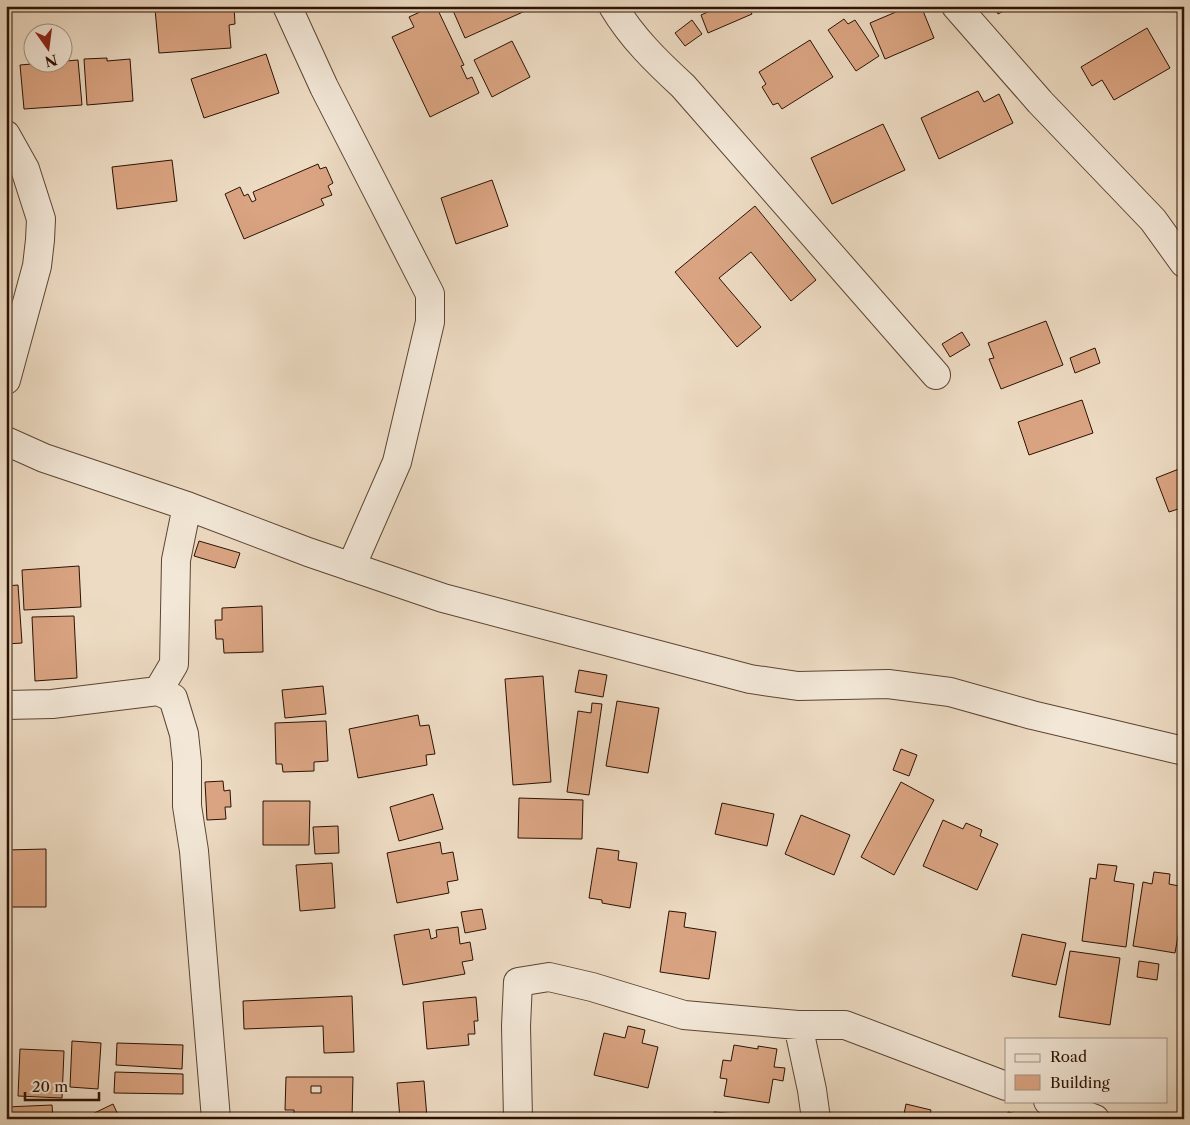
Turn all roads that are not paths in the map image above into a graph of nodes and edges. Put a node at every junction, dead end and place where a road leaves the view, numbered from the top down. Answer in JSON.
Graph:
{"nodes":[{"id":1,"x":287,"y":6,"type":"edge"},
{"id":2,"x":613,"y":6,"type":"edge"},
{"id":3,"x":956,"y":6,"type":"edge"},
{"id":4,"x":6,"y":135,"type":"edge"},
{"id":5,"x":1184,"y":263,"type":"edge"},
{"id":6,"x":936,"y":375,"type":"dead end"},
{"id":7,"x":6,"y":380,"type":"edge"},
{"id":8,"x":6,"y":441,"type":"edge"},
{"id":9,"x":188,"y":506,"type":"junction"},
{"id":10,"x":351,"y":567,"type":"junction"},
{"id":11,"x":158,"y":691,"type":"junction"},
{"id":12,"x":6,"y":705,"type":"edge"},
{"id":13,"x":1184,"y":751,"type":"edge"},
{"id":14,"x":798,"y":1024,"type":"junction"},
{"id":15,"x":1005,"y":1086,"type":"edge"},
{"id":16,"x":1051,"y":1102,"type":"edge"},
{"id":17,"x":216,"y":1119,"type":"edge"},
{"id":18,"x":518,"y":1119,"type":"edge"},
{"id":19,"x":816,"y":1119,"type":"edge"},
{"id":20,"x":1095,"y":1119,"type":"edge"}],
"edges":[{"from":1,"to":10,"type":"street"},
{"from":2,"to":6,"type":"street"},
{"from":3,"to":5,"type":"street"},
{"from":4,"to":7,"type":"street"},
{"from":8,"to":9,"type":"street"},
{"from":9,"to":10,"type":"street"},
{"from":9,"to":11,"type":"street"},
{"from":10,"to":13,"type":"street"},
{"from":11,"to":12,"type":"street"},
{"from":11,"to":17,"type":"street"},
{"from":14,"to":15,"type":"street"},
{"from":14,"to":18,"type":"street"},
{"from":14,"to":19,"type":"street"},
{"from":16,"to":20,"type":"street"}]}
